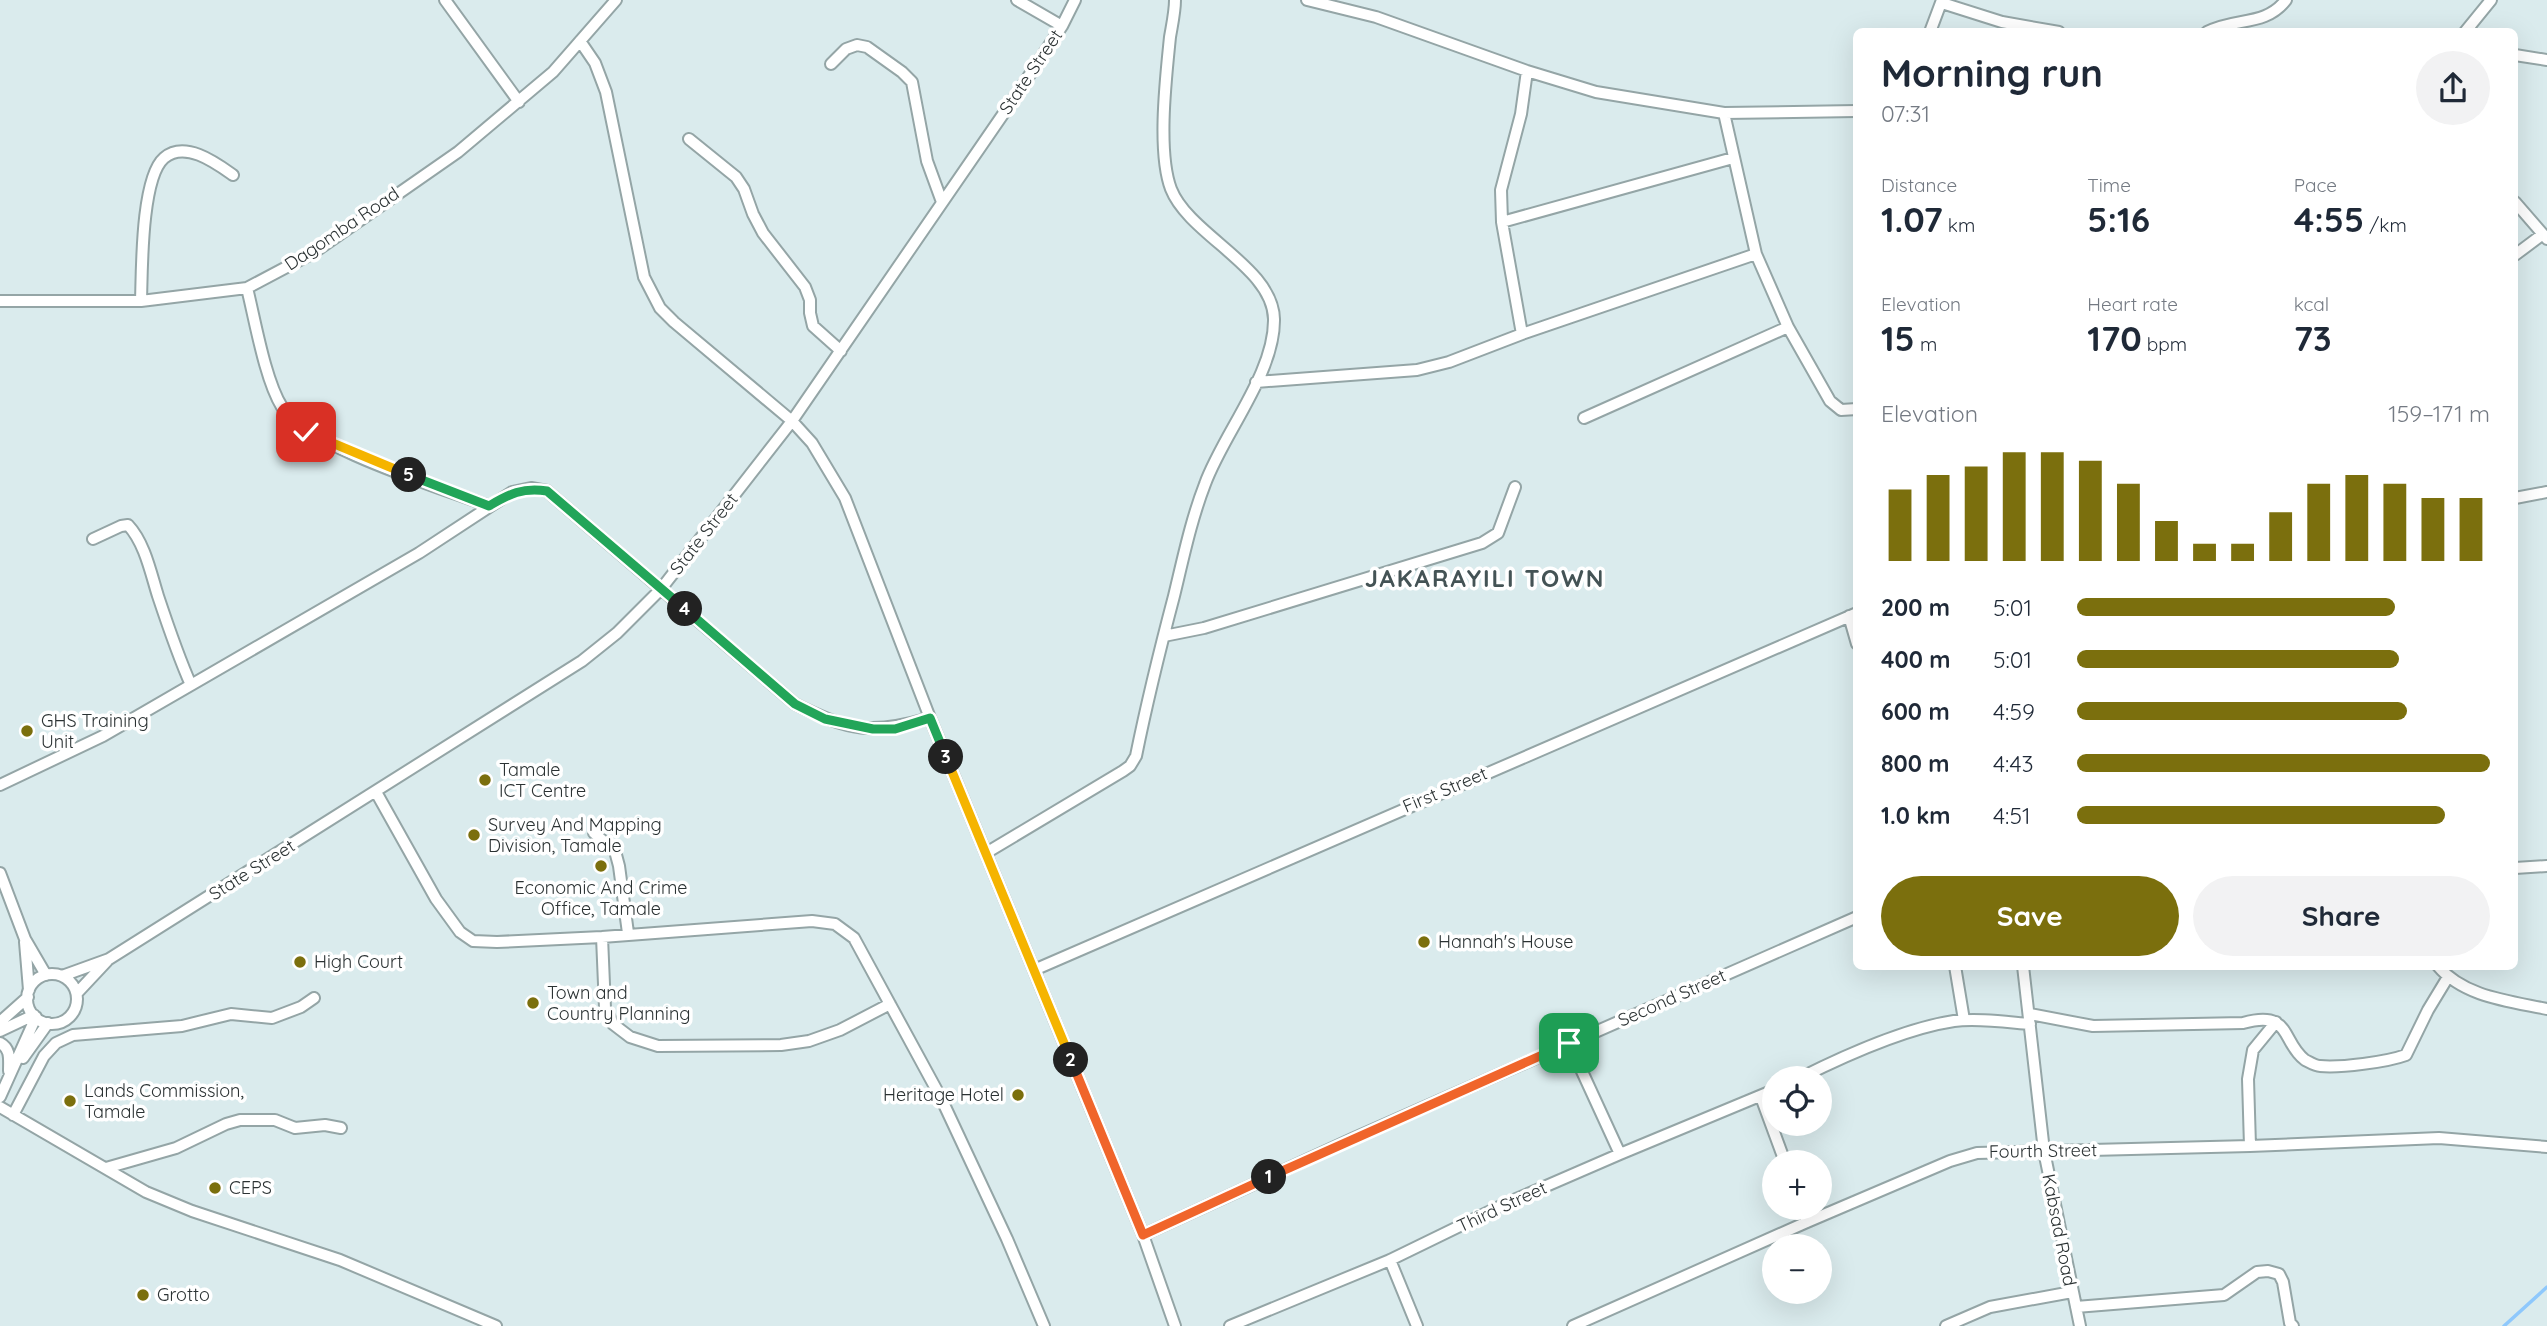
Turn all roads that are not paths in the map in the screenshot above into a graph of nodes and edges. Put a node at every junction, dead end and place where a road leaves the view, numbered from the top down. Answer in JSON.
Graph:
{"nodes":[{"id":1,"x":445,"y":0,"type":"edge"},
{"id":2,"x":616,"y":0,"type":"edge"},
{"id":3,"x":1017,"y":0,"type":"edge"},
{"id":4,"x":1075,"y":0,"type":"edge"},
{"id":5,"x":1307,"y":0,"type":"edge"},
{"id":6,"x":2286,"y":0,"type":"edge"},
{"id":7,"x":2491,"y":0,"type":"edge"},
{"id":8,"x":1177,"y":1,"type":"edge"},
{"id":9,"x":1942,"y":1,"type":"edge"},
{"id":10,"x":1062,"y":26,"type":"junction"},
{"id":11,"x":1932,"y":28,"type":"edge"},
{"id":12,"x":2037,"y":28,"type":"edge"},
{"id":13,"x":2218,"y":28,"type":"edge"},
{"id":14,"x":2468,"y":28,"type":"edge"},
{"id":15,"x":580,"y":41,"type":"junction"},
{"id":16,"x":2518,"y":55,"type":"edge"},
{"id":17,"x":2547,"y":60,"type":"edge"},
{"id":18,"x":831,"y":64,"type":"dead end"},
{"id":19,"x":1527,"y":71,"type":"junction"},
{"id":20,"x":519,"y":102,"type":"junction"},
{"id":21,"x":1853,"y":111,"type":"edge"},
{"id":22,"x":1724,"y":113,"type":"junction"},
{"id":23,"x":690,"y":139,"type":"dead end"},
{"id":24,"x":1733,"y":158,"type":"junction"},
{"id":25,"x":233,"y":175,"type":"dead end"},
{"id":26,"x":942,"y":202,"type":"junction"},
{"id":27,"x":2518,"y":206,"type":"edge"},
{"id":28,"x":1502,"y":222,"type":"junction"},
{"id":29,"x":2545,"y":237,"type":"edge"},
{"id":30,"x":2518,"y":252,"type":"edge"},
{"id":31,"x":1756,"y":254,"type":"junction"},
{"id":32,"x":247,"y":288,"type":"junction"},
{"id":33,"x":0,"y":301,"type":"edge"},
{"id":34,"x":141,"y":301,"type":"junction"},
{"id":35,"x":1787,"y":327,"type":"junction"},
{"id":36,"x":1522,"y":334,"type":"junction"},
{"id":37,"x":841,"y":351,"type":"junction"},
{"id":38,"x":1256,"y":382,"type":"junction"},
{"id":39,"x":1853,"y":409,"type":"edge"},
{"id":40,"x":1584,"y":418,"type":"dead end"},
{"id":41,"x":792,"y":421,"type":"junction"},
{"id":42,"x":1515,"y":487,"type":"dead end"},
{"id":43,"x":2547,"y":492,"type":"edge"},
{"id":44,"x":2518,"y":497,"type":"edge"},
{"id":45,"x":489,"y":506,"type":"junction"},
{"id":46,"x":93,"y":539,"type":"dead end"},
{"id":47,"x":661,"y":589,"type":"junction"},
{"id":48,"x":1853,"y":615,"type":"edge"},
{"id":49,"x":1164,"y":636,"type":"junction"},
{"id":50,"x":191,"y":685,"type":"junction"},
{"id":51,"x":930,"y":718,"type":"junction"},
{"id":52,"x":0,"y":785,"type":"edge"},
{"id":53,"x":376,"y":792,"type":"junction"},
{"id":54,"x":594,"y":832,"type":"dead end"},
{"id":55,"x":986,"y":853,"type":"junction"},
{"id":56,"x":2547,"y":866,"type":"edge"},
{"id":57,"x":2518,"y":868,"type":"edge"},
{"id":58,"x":0,"y":873,"type":"edge"},
{"id":59,"x":1853,"y":919,"type":"edge"},
{"id":60,"x":628,"y":933,"type":"junction"},
{"id":61,"x":602,"y":937,"type":"junction"},
{"id":62,"x":24,"y":939,"type":"junction"},
{"id":63,"x":109,"y":959,"type":"junction"},
{"id":64,"x":1034,"y":970,"type":"junction"},
{"id":65,"x":1956,"y":970,"type":"edge"},
{"id":66,"x":2024,"y":970,"type":"edge"},
{"id":67,"x":2442,"y":970,"type":"edge"},
{"id":68,"x":46,"y":975,"type":"junction"},
{"id":69,"x":62,"y":976,"type":"junction"},
{"id":70,"x":2448,"y":977,"type":"junction"},
{"id":71,"x":77,"y":993,"type":"junction"},
{"id":72,"x":28,"y":994,"type":"junction"},
{"id":73,"x":314,"y":998,"type":"dead end"},
{"id":74,"x":890,"y":1004,"type":"junction"},
{"id":75,"x":2547,"y":1009,"type":"edge"},
{"id":76,"x":35,"y":1016,"type":"junction"},
{"id":77,"x":2030,"y":1019,"type":"junction"},
{"id":78,"x":1964,"y":1020,"type":"junction"},
{"id":79,"x":0,"y":1022,"type":"edge"},
{"id":80,"x":2276,"y":1022,"type":"junction"},
{"id":81,"x":48,"y":1023,"type":"junction"},
{"id":82,"x":0,"y":1031,"type":"edge"},
{"id":83,"x":0,"y":1043,"type":"edge"},
{"id":84,"x":1569,"y":1043,"type":"junction"},
{"id":85,"x":1825,"y":1066,"type":"edge"},
{"id":86,"x":9,"y":1077,"type":"junction"},
{"id":87,"x":0,"y":1097,"type":"edge"},
{"id":88,"x":1761,"y":1097,"type":"joint"},
{"id":89,"x":0,"y":1107,"type":"edge"},
{"id":90,"x":13,"y":1115,"type":"junction"},
{"id":91,"x":341,"y":1128,"type":"dead end"},
{"id":92,"x":2250,"y":1146,"type":"junction"},
{"id":93,"x":2547,"y":1147,"type":"edge"},
{"id":94,"x":1781,"y":1150,"type":"edge"},
{"id":95,"x":2043,"y":1151,"type":"junction"},
{"id":96,"x":1620,"y":1154,"type":"junction"},
{"id":97,"x":106,"y":1168,"type":"junction"},
{"id":98,"x":1807,"y":1222,"type":"joint"},
{"id":99,"x":1143,"y":1235,"type":"junction"},
{"id":100,"x":1390,"y":1261,"type":"junction"},
{"id":101,"x":2072,"y":1292,"type":"junction"},
{"id":102,"x":2076,"y":1307,"type":"junction"},
{"id":103,"x":496,"y":1326,"type":"edge"},
{"id":104,"x":1044,"y":1326,"type":"edge"},
{"id":105,"x":1175,"y":1326,"type":"edge"},
{"id":106,"x":1230,"y":1326,"type":"edge"},
{"id":107,"x":1416,"y":1326,"type":"edge"},
{"id":108,"x":1573,"y":1326,"type":"edge"},
{"id":109,"x":1946,"y":1326,"type":"edge"},
{"id":110,"x":2080,"y":1326,"type":"edge"},
{"id":111,"x":2293,"y":1326,"type":"edge"}],
"edges":[{"from":1,"to":20,"type":"street"},
{"from":2,"to":15,"type":"street","name":"Dagomba Road"},
{"from":3,"to":10,"type":"street"},
{"from":4,"to":10,"type":"street","name":"State Street"},
{"from":5,"to":19,"type":"street"},
{"from":6,"to":13,"type":"street"},
{"from":7,"to":14,"type":"street"},
{"from":8,"to":38,"type":"street"},
{"from":9,"to":11,"type":"street"},
{"from":9,"to":12,"type":"street"},
{"from":10,"to":26,"type":"street","name":"State Street"},
{"from":15,"to":20,"type":"street","name":"Dagomba Road"},
{"from":15,"to":41,"type":"street"},
{"from":16,"to":17,"type":"street"},
{"from":18,"to":26,"type":"street"},
{"from":19,"to":22,"type":"street"},
{"from":19,"to":28,"type":"street"},
{"from":20,"to":32,"type":"street","name":"Dagomba Road"},
{"from":21,"to":22,"type":"street"},
{"from":22,"to":24,"type":"street"},
{"from":23,"to":37,"type":"street"},
{"from":24,"to":28,"type":"street"},
{"from":24,"to":31,"type":"street"},
{"from":25,"to":34,"type":"street"},
{"from":26,"to":37,"type":"street","name":"State Street"},
{"from":27,"to":29,"type":"street"},
{"from":28,"to":36,"type":"street"},
{"from":29,"to":30,"type":"street"},
{"from":31,"to":35,"type":"street"},
{"from":31,"to":36,"type":"street"},
{"from":32,"to":34,"type":"street","name":"Dagomba Road"},
{"from":32,"to":45,"type":"street"},
{"from":33,"to":34,"type":"street","name":"Dagomba Road"},
{"from":35,"to":39,"type":"street"},
{"from":35,"to":40,"type":"street"},
{"from":36,"to":38,"type":"street"},
{"from":37,"to":41,"type":"street","name":"State Street"},
{"from":38,"to":49,"type":"street"},
{"from":41,"to":47,"type":"street","name":"State Street"},
{"from":41,"to":51,"type":"street"},
{"from":42,"to":49,"type":"street"},
{"from":43,"to":44,"type":"street"},
{"from":45,"to":47,"type":"street"},
{"from":45,"to":50,"type":"street"},
{"from":46,"to":50,"type":"street"},
{"from":47,"to":51,"type":"street"},
{"from":47,"to":53,"type":"street","name":"State Street"},
{"from":48,"to":64,"type":"street","name":"First Street"},
{"from":49,"to":55,"type":"street"},
{"from":50,"to":52,"type":"street"},
{"from":51,"to":55,"type":"street"},
{"from":53,"to":61,"type":"street"},
{"from":53,"to":63,"type":"street","name":"State Street"},
{"from":54,"to":60,"type":"street"},
{"from":55,"to":64,"type":"street"},
{"from":56,"to":57,"type":"street"},
{"from":58,"to":62,"type":"street"},
{"from":59,"to":84,"type":"street","name":"Second Street"},
{"from":60,"to":61,"type":"street"},
{"from":60,"to":74,"type":"street"},
{"from":61,"to":74,"type":"street"},
{"from":62,"to":68,"type":"street"},
{"from":62,"to":72,"type":"street"},
{"from":63,"to":69,"type":"street","name":"State Street"},
{"from":63,"to":71,"type":"street","name":"State Street"},
{"from":64,"to":99,"type":"street"},
{"from":65,"to":78,"type":"street"},
{"from":66,"to":77,"type":"street","name":"Kabsad Road"},
{"from":67,"to":70,"type":"street"},
{"from":68,"to":69,"type":"street"},
{"from":68,"to":72,"type":"street"},
{"from":69,"to":71,"type":"street"},
{"from":70,"to":75,"type":"street"},
{"from":70,"to":80,"type":"street"},
{"from":71,"to":81,"type":"street"},
{"from":72,"to":76,"type":"street"},
{"from":72,"to":79,"type":"street"},
{"from":73,"to":90,"type":"street"},
{"from":74,"to":104,"type":"street"},
{"from":76,"to":81,"type":"street"},
{"from":76,"to":82,"type":"street"},
{"from":76,"to":86,"type":"street"},
{"from":77,"to":78,"type":"street"},
{"from":77,"to":80,"type":"street"},
{"from":77,"to":95,"type":"street","name":"Kabsad Road"},
{"from":78,"to":85,"type":"street"},
{"from":80,"to":92,"type":"street"},
{"from":81,"to":86,"type":"street"},
{"from":83,"to":86,"type":"street"},
{"from":84,"to":96,"type":"street"},
{"from":84,"to":99,"type":"street","name":"Second Street"},
{"from":86,"to":87,"type":"street"},
{"from":88,"to":94,"type":"street"},
{"from":88,"to":96,"type":"street","name":"Third Street"},
{"from":89,"to":90,"type":"street"},
{"from":90,"to":97,"type":"street"},
{"from":91,"to":97,"type":"street"},
{"from":92,"to":93,"type":"street","name":"Fourth Street"},
{"from":92,"to":95,"type":"street","name":"Fourth Street"},
{"from":95,"to":98,"type":"street","name":"Fourth Street"},
{"from":95,"to":101,"type":"street","name":"Kabsad Road"},
{"from":96,"to":100,"type":"street","name":"Third Street"},
{"from":97,"to":103,"type":"street"},
{"from":98,"to":108,"type":"street","name":"Fourth Street"},
{"from":99,"to":105,"type":"street"},
{"from":100,"to":106,"type":"street","name":"Third Street"},
{"from":100,"to":107,"type":"street"},
{"from":101,"to":102,"type":"street","name":"Kabsad Road"},
{"from":101,"to":109,"type":"street"},
{"from":102,"to":110,"type":"street","name":"Kabsad Road"},
{"from":102,"to":111,"type":"street"}]}
